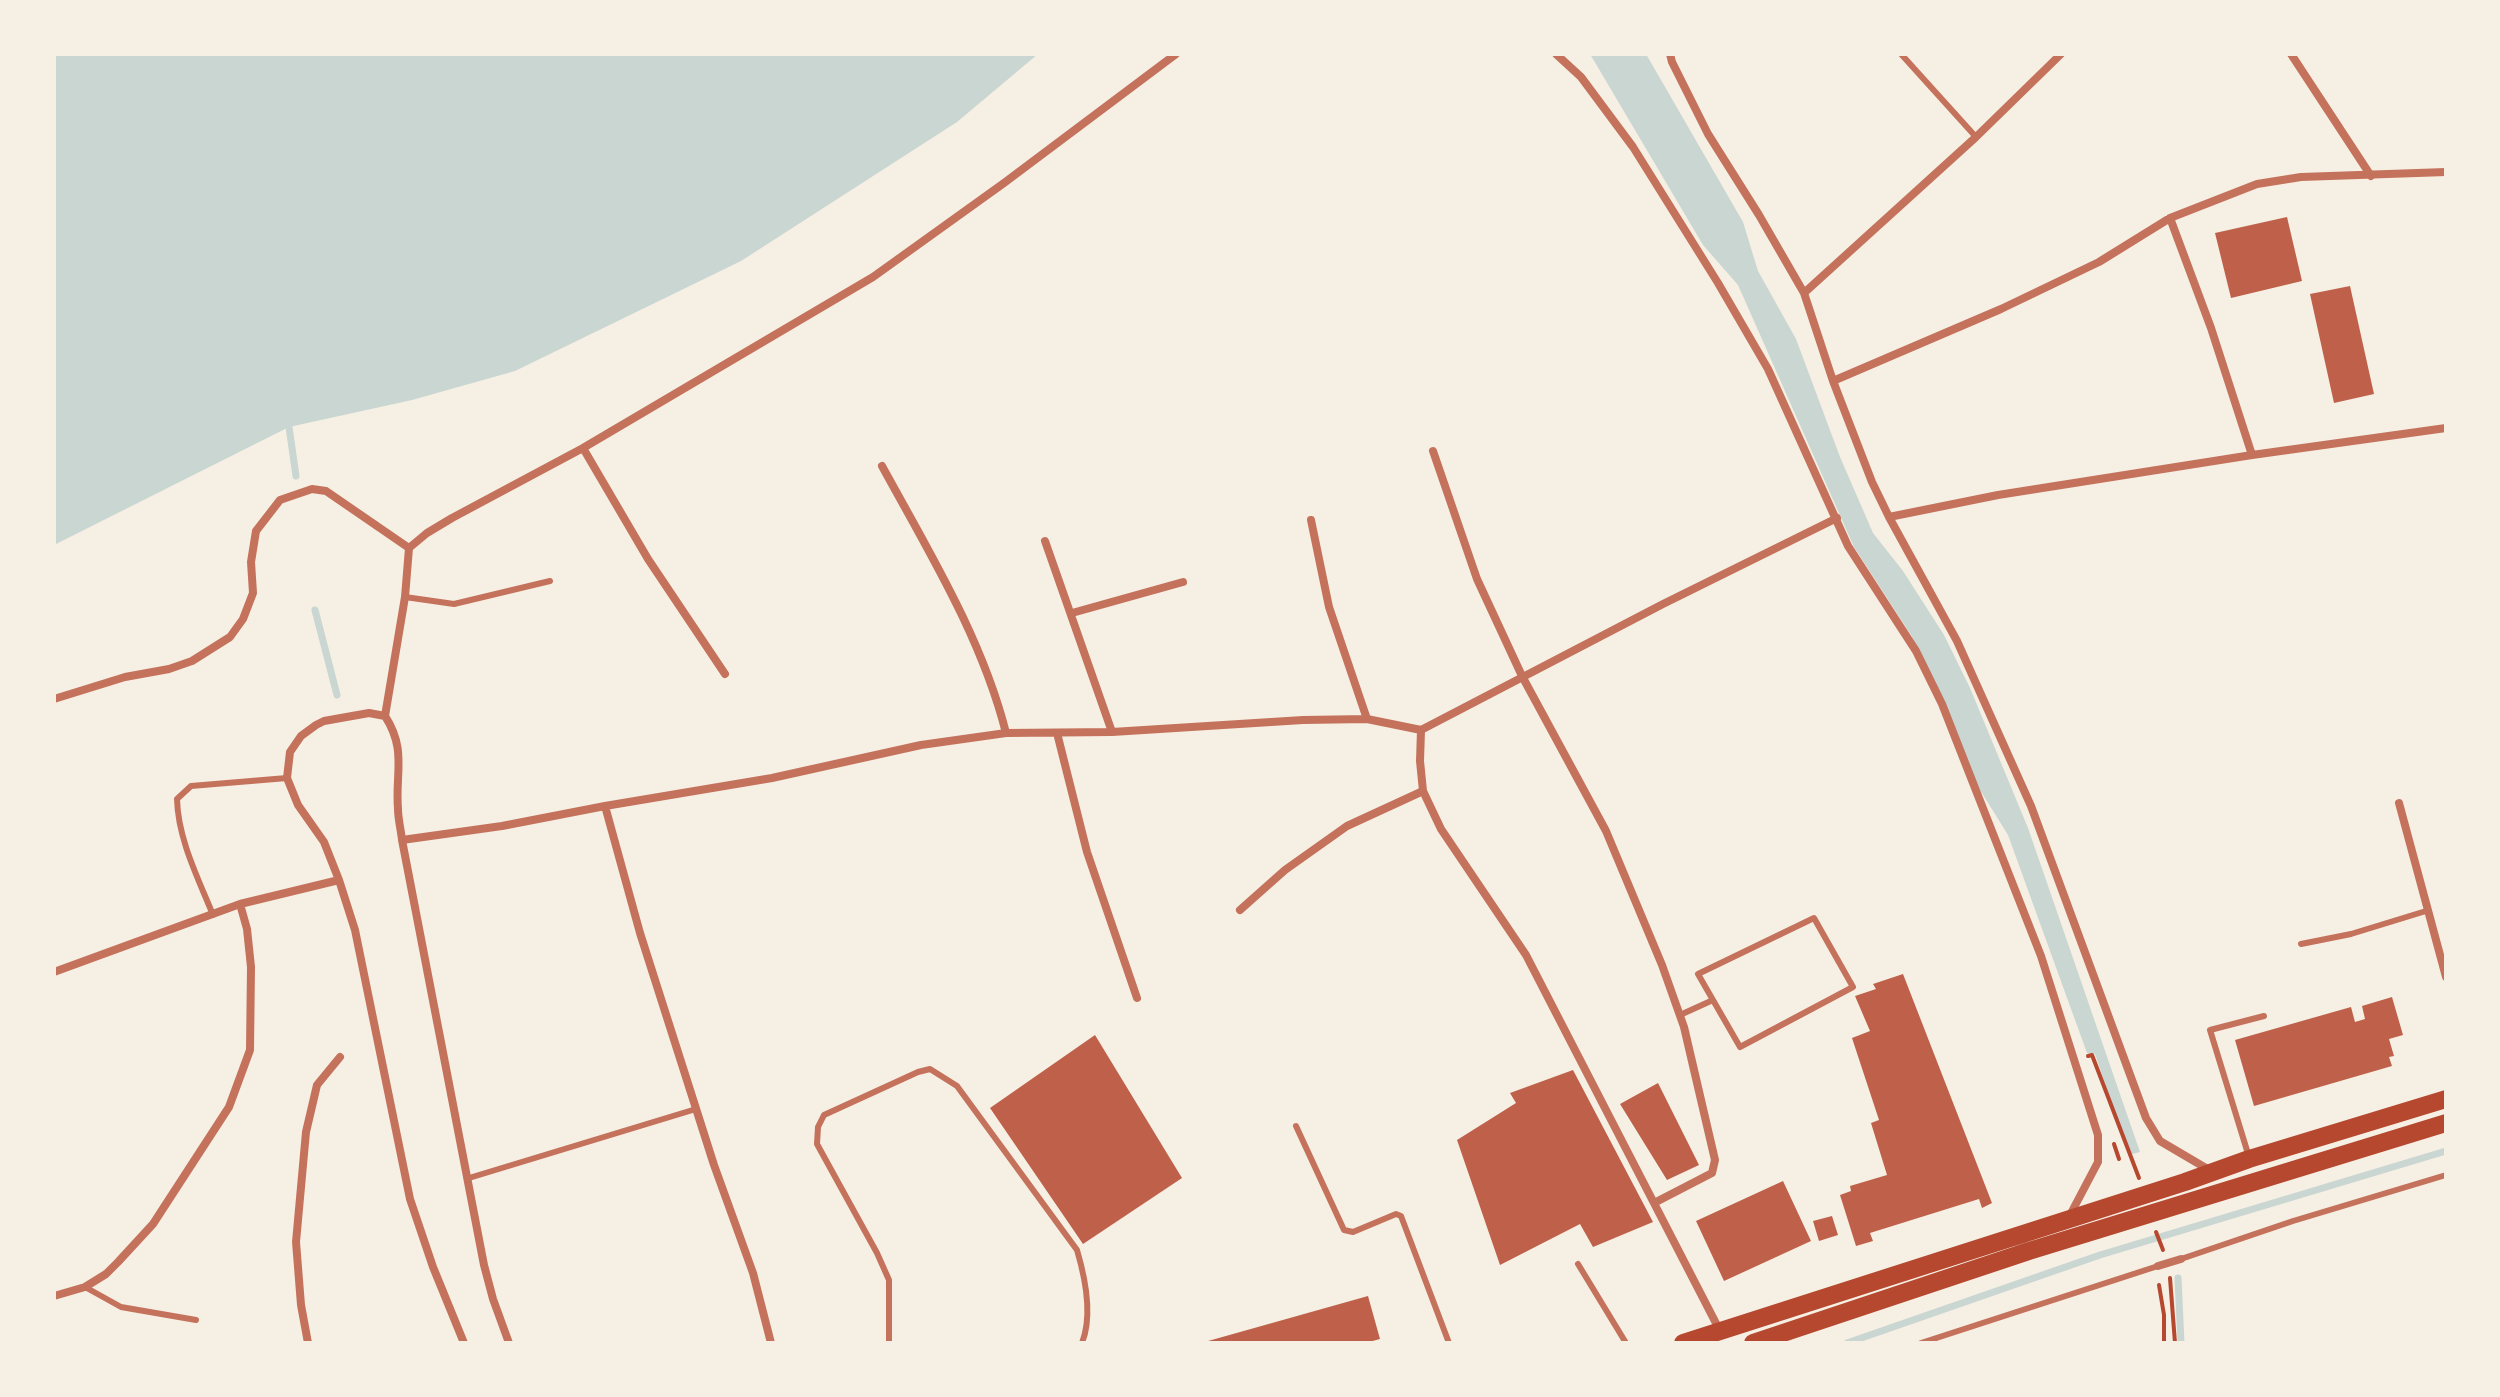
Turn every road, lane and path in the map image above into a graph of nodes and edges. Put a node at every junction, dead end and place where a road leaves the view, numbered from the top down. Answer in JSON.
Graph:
{"nodes":[{"id":1,"x":1176,"y":54,"type":"edge"},
{"id":2,"x":1556,"y":54,"type":"edge"},
{"id":3,"x":1670,"y":54,"type":"edge"},
{"id":4,"x":1901,"y":54,"type":"edge"},
{"id":5,"x":2061,"y":54,"type":"edge"},
{"id":6,"x":2291,"y":54,"type":"edge"},
{"id":7,"x":1976,"y":137,"type":"junction"},
{"id":8,"x":2446,"y":172,"type":"edge"},
{"id":9,"x":2371,"y":176,"type":"junction"},
{"id":10,"x":2170,"y":218,"type":"junction"},
{"id":11,"x":1804,"y":293,"type":"junction"},
{"id":12,"x":1833,"y":381,"type":"junction"},
{"id":13,"x":2446,"y":428,"type":"edge"},
{"id":14,"x":583,"y":448,"type":"junction"},
{"id":15,"x":1433,"y":451,"type":"dead end"},
{"id":16,"x":2252,"y":455,"type":"junction"},
{"id":17,"x":882,"y":466,"type":"dead end"},
{"id":18,"x":1889,"y":517,"type":"junction"},
{"id":19,"x":1837,"y":518,"type":"junction"},
{"id":20,"x":1311,"y":520,"type":"dead end"},
{"id":21,"x":1045,"y":541,"type":"dead end"},
{"id":22,"x":409,"y":548,"type":"junction"},
{"id":23,"x":550,"y":581,"type":"dead end"},
{"id":24,"x":1183,"y":582,"type":"dead end"},
{"id":25,"x":405,"y":597,"type":"junction"},
{"id":26,"x":1072,"y":613,"type":"junction"},
{"id":27,"x":725,"y":674,"type":"dead end"},
{"id":28,"x":1522,"y":676,"type":"junction"},
{"id":29,"x":54,"y":699,"type":"edge"},
{"id":30,"x":385,"y":716,"type":"junction"},
{"id":31,"x":1367,"y":719,"type":"junction"},
{"id":32,"x":1421,"y":730,"type":"junction"},
{"id":33,"x":1112,"y":732,"type":"junction"},
{"id":34,"x":1006,"y":733,"type":"junction"},
{"id":35,"x":1057,"y":733,"type":"junction"},
{"id":36,"x":287,"y":778,"type":"junction"},
{"id":37,"x":1423,"y":791,"type":"junction"},
{"id":38,"x":2399,"y":803,"type":"dead end"},
{"id":39,"x":605,"y":806,"type":"junction"},
{"id":40,"x":402,"y":840,"type":"junction"},
{"id":41,"x":339,"y":880,"type":"junction"},
{"id":42,"x":240,"y":904,"type":"junction"},
{"id":43,"x":1240,"y":910,"type":"dead end"},
{"id":44,"x":2426,"y":911,"type":"junction"},
{"id":45,"x":213,"y":915,"type":"junction"},
{"id":46,"x":2301,"y":944,"type":"dead end"},
{"id":47,"x":54,"y":972,"type":"edge"},
{"id":48,"x":2446,"y":977,"type":"edge"},
{"id":49,"x":1137,"y":998,"type":"dead end"},
{"id":50,"x":1713,"y":1000,"type":"junction"},
{"id":51,"x":1680,"y":1015,"type":"junction"},
{"id":52,"x":2264,"y":1016,"type":"dead end"},
{"id":53,"x":340,"y":1057,"type":"dead end"},
{"id":54,"x":2446,"y":1099,"type":"edge"},
{"id":55,"x":696,"y":1109,"type":"junction"},
{"id":56,"x":2446,"y":1123,"type":"edge"},
{"id":57,"x":1296,"y":1126,"type":"dead end"},
{"id":58,"x":2249,"y":1159,"type":"junction"},
{"id":59,"x":2212,"y":1172,"type":"junction"},
{"id":60,"x":2446,"y":1175,"type":"edge"},
{"id":61,"x":469,"y":1178,"type":"junction"},
{"id":62,"x":1654,"y":1203,"type":"junction"},
{"id":63,"x":2067,"y":1220,"type":"junction"},
{"id":64,"x":2181,"y":1259,"type":"joint"},
{"id":65,"x":1578,"y":1264,"type":"dead end"},
{"id":66,"x":2158,"y":1266,"type":"joint"},
{"id":67,"x":2170,"y":1271,"type":"dead end"},
{"id":68,"x":2159,"y":1285,"type":"dead end"},
{"id":69,"x":85,"y":1287,"type":"junction"},
{"id":70,"x":54,"y":1296,"type":"edge"},
{"id":71,"x":196,"y":1320,"type":"dead end"},
{"id":72,"x":1720,"y":1331,"type":"junction"},
{"id":73,"x":308,"y":1343,"type":"edge"},
{"id":74,"x":464,"y":1343,"type":"edge"},
{"id":75,"x":509,"y":1343,"type":"edge"},
{"id":76,"x":771,"y":1343,"type":"edge"},
{"id":77,"x":889,"y":1343,"type":"edge"},
{"id":78,"x":1082,"y":1343,"type":"edge"},
{"id":79,"x":1449,"y":1343,"type":"edge"},
{"id":80,"x":1626,"y":1343,"type":"edge"},
{"id":81,"x":1683,"y":1343,"type":"edge"},
{"id":82,"x":1753,"y":1343,"type":"edge"},
{"id":83,"x":1921,"y":1343,"type":"edge"},
{"id":84,"x":2164,"y":1343,"type":"edge"},
{"id":85,"x":2175,"y":1343,"type":"edge"}],
"edges":[{"from":1,"to":14,"type":"street"},
{"from":2,"to":19,"type":"street"},
{"from":3,"to":11,"type":"street"},
{"from":4,"to":7,"type":"lane"},
{"from":5,"to":7,"type":"street"},
{"from":6,"to":9,"type":"street"},
{"from":7,"to":11,"type":"street"},
{"from":8,"to":9,"type":"street"},
{"from":9,"to":10,"type":"street"},
{"from":10,"to":12,"type":"street"},
{"from":10,"to":16,"type":"street"},
{"from":11,"to":12,"type":"street"},
{"from":12,"to":18,"type":"street"},
{"from":13,"to":16,"type":"street"},
{"from":14,"to":22,"type":"street"},
{"from":14,"to":27,"type":"street"},
{"from":15,"to":28,"type":"street"},
{"from":16,"to":18,"type":"street"},
{"from":17,"to":34,"type":"street"},
{"from":18,"to":59,"type":"street"},
{"from":19,"to":28,"type":"street"},
{"from":19,"to":63,"type":"street"},
{"from":20,"to":31,"type":"street"},
{"from":21,"to":26,"type":"street"},
{"from":22,"to":25,"type":"street"},
{"from":22,"to":29,"type":"street"},
{"from":23,"to":25,"type":"lane"},
{"from":24,"to":26,"type":"street"},
{"from":25,"to":30,"type":"street"},
{"from":26,"to":33,"type":"street"},
{"from":28,"to":32,"type":"street"},
{"from":28,"to":51,"type":"street"},
{"from":30,"to":36,"type":"street"},
{"from":30,"to":40,"type":"street"},
{"from":31,"to":32,"type":"street"},
{"from":31,"to":33,"type":"street"},
{"from":32,"to":37,"type":"street"},
{"from":33,"to":35,"type":"street"},
{"from":34,"to":35,"type":"street"},
{"from":34,"to":39,"type":"street"},
{"from":35,"to":49,"type":"street"},
{"from":36,"to":41,"type":"street"},
{"from":36,"to":45,"type":"lane"},
{"from":37,"to":43,"type":"street"},
{"from":37,"to":62,"type":"street"},
{"from":38,"to":44,"type":"street"},
{"from":39,"to":40,"type":"street"},
{"from":39,"to":55,"type":"street"},
{"from":40,"to":61,"type":"street"},
{"from":41,"to":42,"type":"street"},
{"from":41,"to":74,"type":"street"},
{"from":42,"to":45,"type":"street"},
{"from":42,"to":69,"type":"street"},
{"from":44,"to":46,"type":"lane"},
{"from":44,"to":48,"type":"street"},
{"from":45,"to":47,"type":"street"},
{"from":50,"to":50,"type":"lane"},
{"from":50,"to":51,"type":"lane"},
{"from":51,"to":62,"type":"street"},
{"from":52,"to":58,"type":"lane"},
{"from":53,"to":73,"type":"street"},
{"from":54,"to":58,"type":"main road"},
{"from":55,"to":61,"type":"lane"},
{"from":55,"to":76,"type":"street"},
{"from":56,"to":82,"type":"main road"},
{"from":57,"to":79,"type":"lane"},
{"from":58,"to":59,"type":"main road"},
{"from":59,"to":63,"type":"main road"},
{"from":60,"to":64,"type":"lane"},
{"from":61,"to":75,"type":"street"},
{"from":62,"to":72,"type":"street"},
{"from":63,"to":72,"type":"main road"},
{"from":64,"to":66,"type":"street"},
{"from":65,"to":80,"type":"lane"},
{"from":66,"to":83,"type":"lane"},
{"from":67,"to":85,"type":"path"},
{"from":68,"to":84,"type":"path"},
{"from":69,"to":70,"type":"street"},
{"from":69,"to":71,"type":"lane"},
{"from":72,"to":81,"type":"main road"},
{"from":77,"to":78,"type":"lane"}]}
